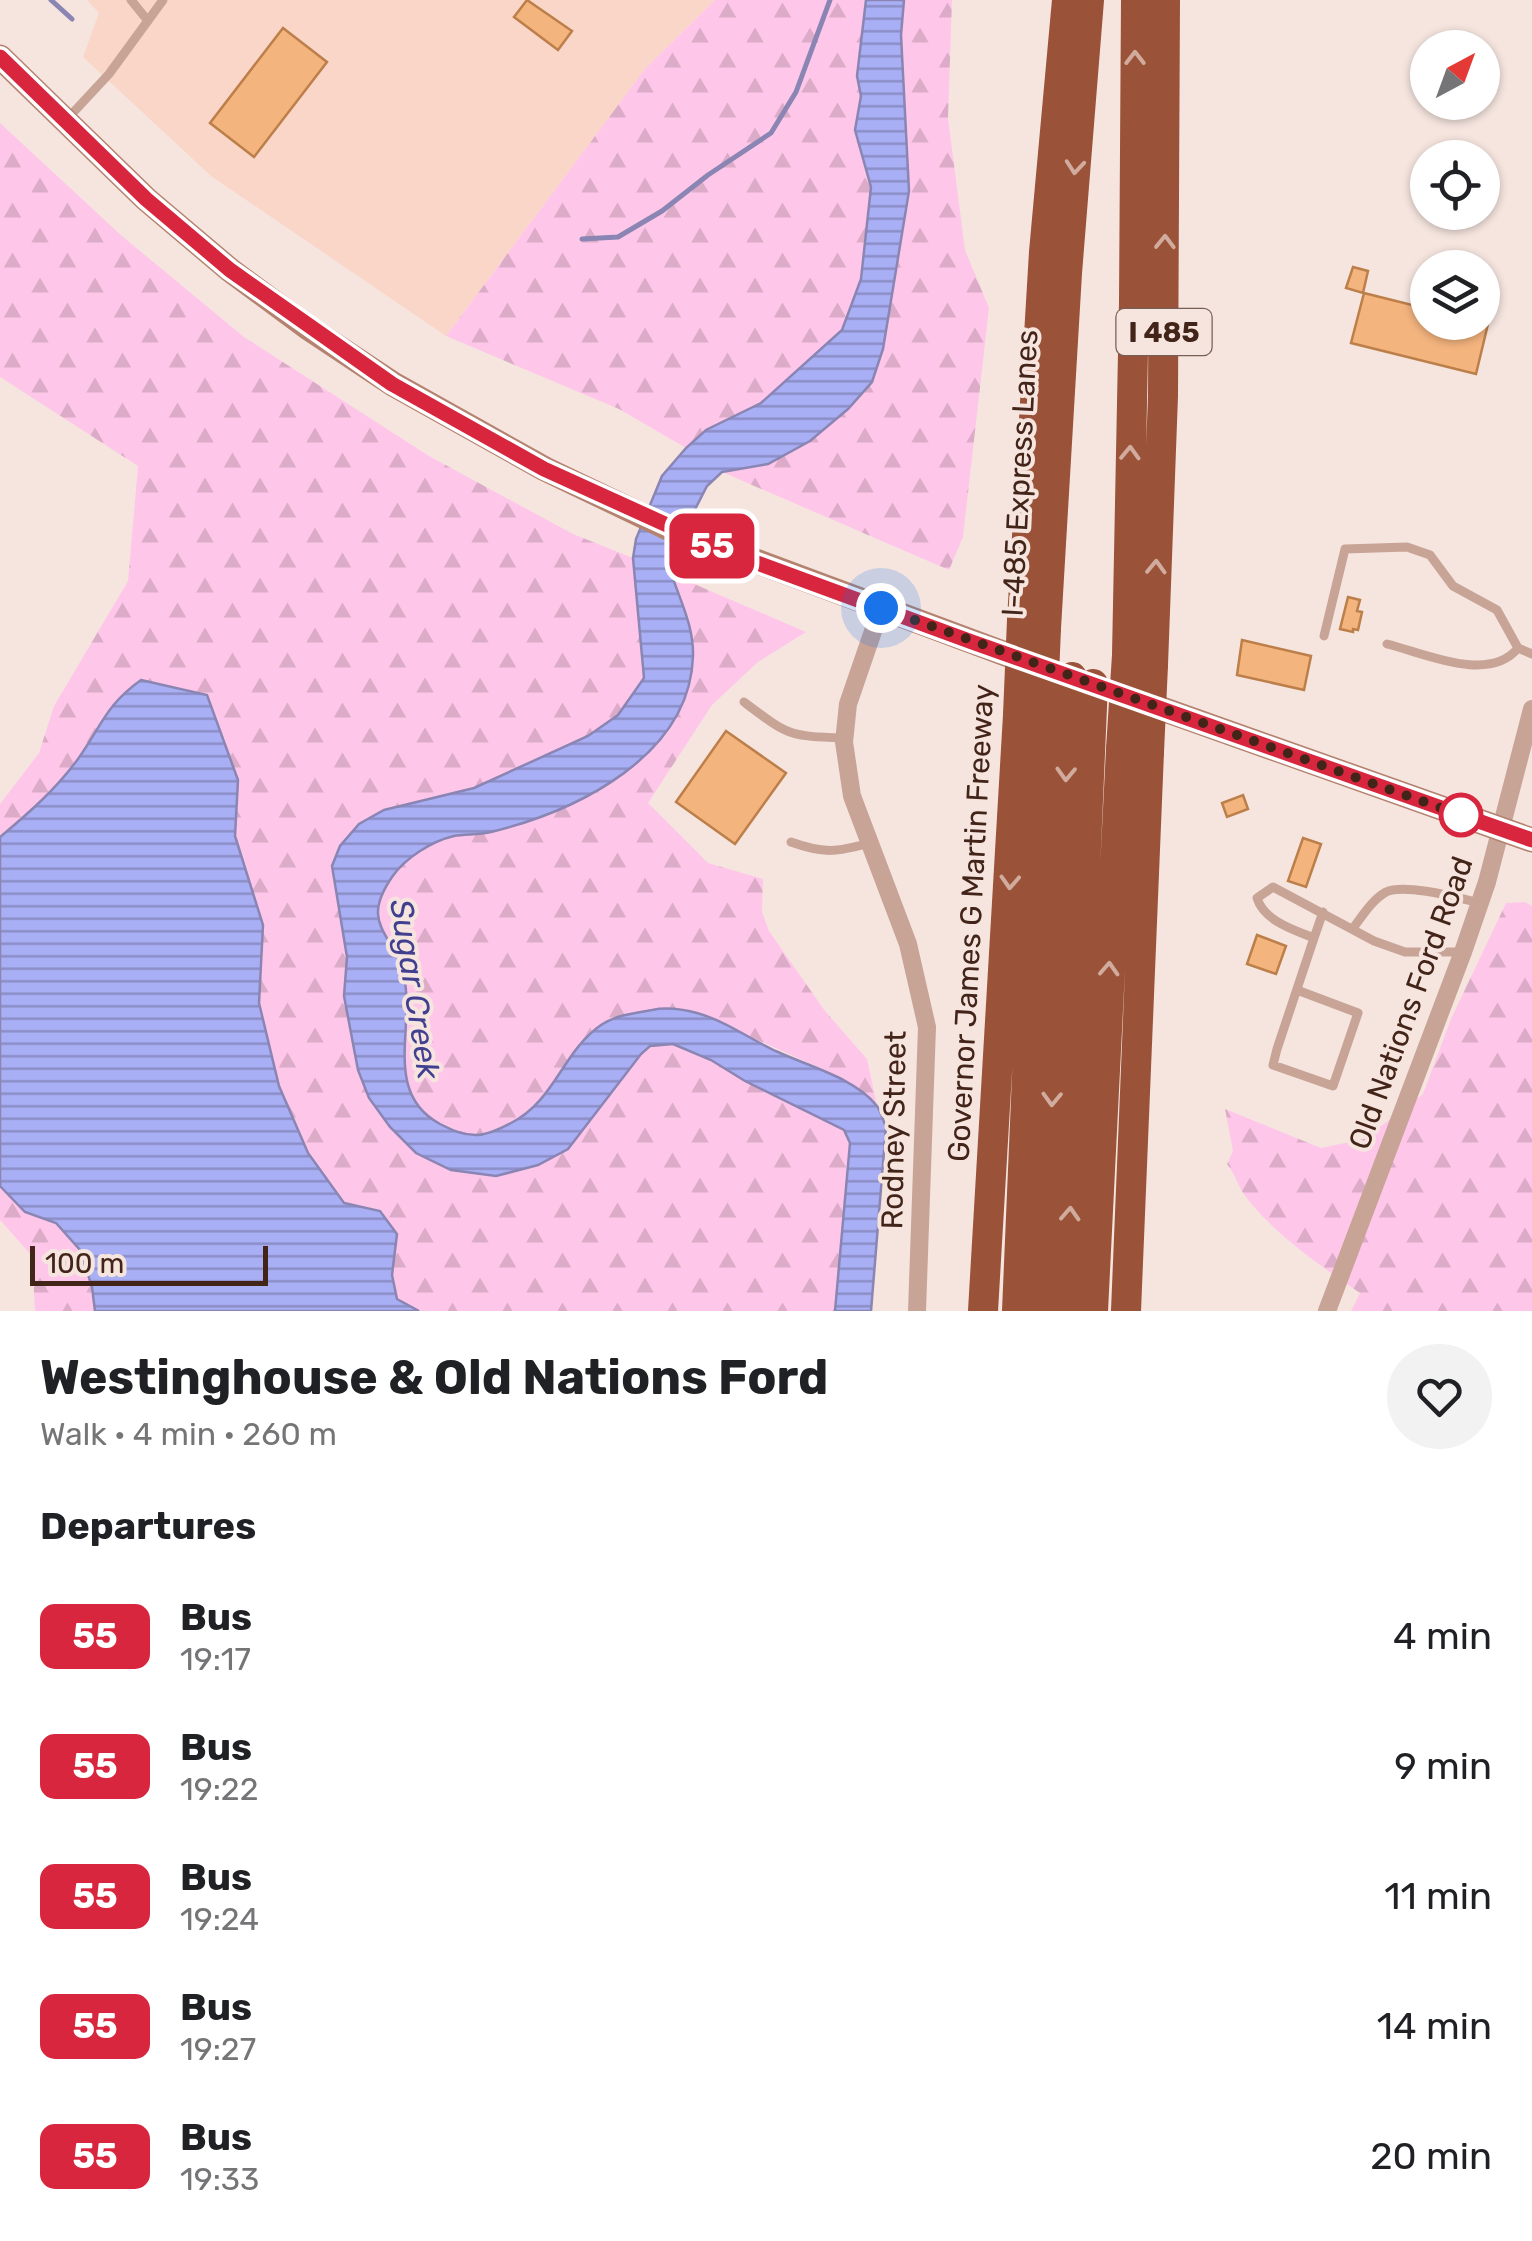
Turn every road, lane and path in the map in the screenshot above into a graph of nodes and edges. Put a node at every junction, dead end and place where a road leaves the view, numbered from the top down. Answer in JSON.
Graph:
{"nodes":[{"id":1,"x":130,"y":0,"type":"edge"},
{"id":2,"x":163,"y":0,"type":"edge"},
{"id":3,"x":1067,"y":0,"type":"edge"},
{"id":4,"x":1089,"y":0,"type":"edge"},
{"id":5,"x":1136,"y":0,"type":"edge"},
{"id":6,"x":1165,"y":9,"type":"edge"},
{"id":7,"x":148,"y":21,"type":"junction"},
{"id":8,"x":0,"y":57,"type":"edge"},
{"id":9,"x":64,"y":122,"type":"junction"},
{"id":10,"x":1134,"y":302,"type":"junction"},
{"id":11,"x":881,"y":608,"type":"junction"},
{"id":12,"x":1034,"y":624,"type":"junction"},
{"id":13,"x":1324,"y":636,"type":"dead end"},
{"id":14,"x":1387,"y":644,"type":"dead end"},
{"id":15,"x":1518,"y":648,"type":"junction"},
{"id":16,"x":1532,"y":654,"type":"edge"},
{"id":17,"x":1140,"y":660,"type":"junction"},
{"id":18,"x":1082,"y":681,"type":"junction"},
{"id":19,"x":744,"y":702,"type":"dead end"},
{"id":20,"x":1532,"y":710,"type":"edge"},
{"id":21,"x":1030,"y":719,"type":"junction"},
{"id":22,"x":844,"y":738,"type":"junction"},
{"id":23,"x":1135,"y":750,"type":"junction"},
{"id":24,"x":1501,"y":829,"type":"junction"},
{"id":25,"x":1532,"y":840,"type":"edge"},
{"id":26,"x":791,"y":842,"type":"dead end"},
{"id":27,"x":870,"y":843,"type":"junction"},
{"id":28,"x":1480,"y":904,"type":"junction"},
{"id":29,"x":1324,"y":912,"type":"junction"},
{"id":30,"x":1354,"y":927,"type":"junction"},
{"id":31,"x":1314,"y":938,"type":"junction"},
{"id":32,"x":1463,"y":952,"type":"junction"},
{"id":33,"x":1297,"y":990,"type":"junction"},
{"id":34,"x":917,"y":1311,"type":"edge"},
{"id":35,"x":984,"y":1311,"type":"edge"},
{"id":36,"x":1017,"y":1311,"type":"edge"},
{"id":37,"x":1043,"y":1311,"type":"edge"},
{"id":38,"x":1066,"y":1311,"type":"edge"},
{"id":39,"x":1093,"y":1311,"type":"edge"},
{"id":40,"x":1126,"y":1311,"type":"edge"},
{"id":41,"x":1326,"y":1311,"type":"edge"}],
"edges":[{"from":1,"to":7,"type":"lane"},
{"from":2,"to":7,"type":"lane"},
{"from":3,"to":12,"type":"highway","name":"Governor James G Martin Freeway"},
{"from":4,"to":12,"type":"highway","name":"I-485 Express Lanes","one_way":true},
{"from":10,"to":5,"type":"highway","number":"I 485","one_way":true},
{"from":6,"to":10,"type":"highway"},
{"from":17,"to":6,"type":"highway","number":"I 485","one_way":true},
{"from":7,"to":9,"type":"lane"},
{"from":8,"to":9,"type":"main road"},
{"from":9,"to":11,"type":"main road"},
{"from":17,"to":10,"type":"highway","number":"I 485","one_way":true},
{"from":11,"to":18,"type":"main road"},
{"from":11,"to":22,"type":"street","name":"Rodney Street"},
{"from":12,"to":21,"type":"highway","name":"Governor James G Martin Freeway","bridge":true},
{"from":13,"to":15,"type":"lane"},
{"from":14,"to":15,"type":"lane"},
{"from":15,"to":16,"type":"lane"},
{"from":17,"to":23,"type":"highway","number":"I 485","bridge":true},
{"from":18,"to":24,"type":"main road"},
{"from":18,"to":37,"type":"highway","one_way":true},
{"from":38,"to":18,"type":"highway","one_way":true},
{"from":19,"to":22,"type":"lane"},
{"from":20,"to":24,"type":"street","name":"Old Nations Ford Road"},
{"from":21,"to":35,"type":"highway","name":"Governor James G Martin Freeway","one_way":true},
{"from":21,"to":36,"type":"highway"},
{"from":22,"to":27,"type":"street","name":"Rodney Street"},
{"from":39,"to":23,"type":"highway","number":"I 485","one_way":true},
{"from":23,"to":40,"type":"highway","number":"I 485"},
{"from":24,"to":25,"type":"main road"},
{"from":24,"to":28,"type":"street","name":"Old Nations Ford Road"},
{"from":26,"to":27,"type":"lane"},
{"from":27,"to":34,"type":"street","name":"Rodney Street"},
{"from":28,"to":30,"type":"lane"},
{"from":28,"to":32,"type":"street","name":"Old Nations Ford Road"},
{"from":29,"to":30,"type":"lane"},
{"from":29,"to":31,"type":"lane"},
{"from":29,"to":31,"type":"lane"},
{"from":30,"to":32,"type":"lane"},
{"from":31,"to":33,"type":"lane"},
{"from":32,"to":41,"type":"street","name":"Old Nations Ford Road"},
{"from":33,"to":33,"type":"lane"}]}
